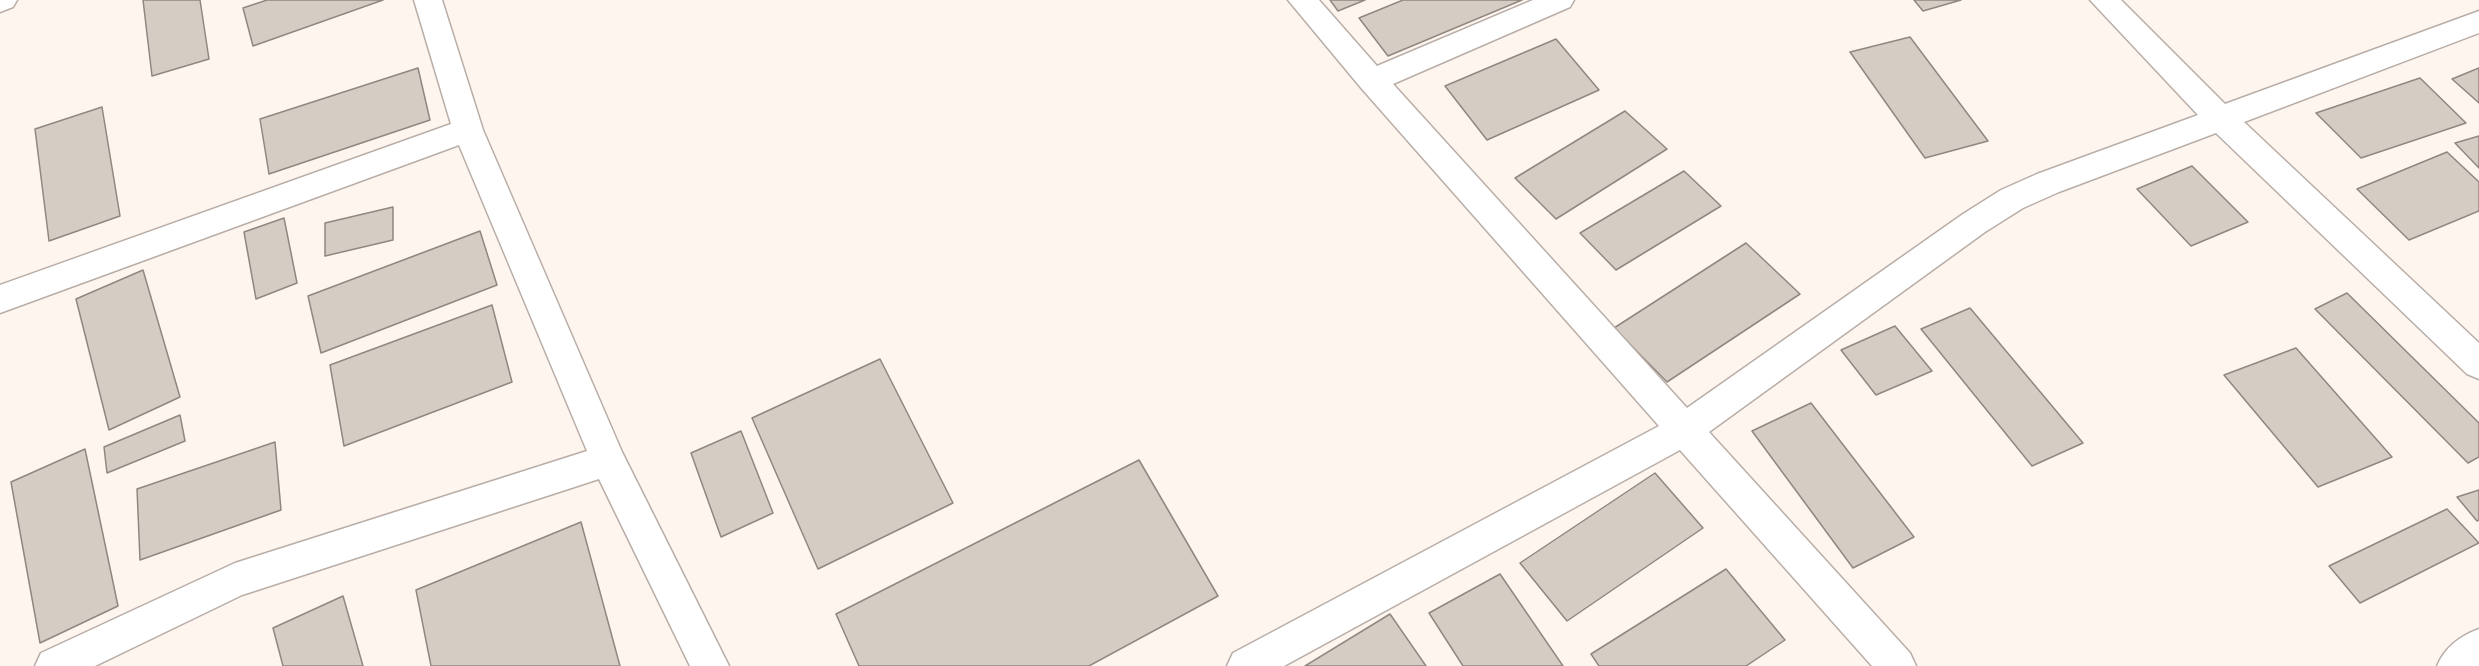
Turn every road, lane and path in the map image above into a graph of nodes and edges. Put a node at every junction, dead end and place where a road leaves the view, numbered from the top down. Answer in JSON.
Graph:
{"nodes":[{"id":1,"x":428,"y":0,"type":"edge"},
{"id":2,"x":1302,"y":0,"type":"edge"},
{"id":3,"x":1560,"y":0,"type":"edge"},
{"id":4,"x":2104,"y":0,"type":"edge"},
{"id":5,"x":2479,"y":22,"type":"edge"},
{"id":6,"x":1372,"y":81,"type":"junction"},
{"id":7,"x":2221,"y":119,"type":"junction"},
{"id":8,"x":468,"y":130,"type":"junction"},
{"id":9,"x":0,"y":299,"type":"edge"},
{"id":10,"x":2479,"y":364,"type":"edge"},
{"id":11,"x":1684,"y":430,"type":"junction"},
{"id":12,"x":608,"y":460,"type":"junction"},
{"id":13,"x":2479,"y":647,"type":"edge"},
{"id":14,"x":54,"y":666,"type":"edge"},
{"id":15,"x":710,"y":666,"type":"edge"},
{"id":16,"x":1246,"y":666,"type":"edge"},
{"id":17,"x":1897,"y":666,"type":"edge"},
{"id":18,"x":2456,"y":666,"type":"edge"}],
"edges":[{"from":1,"to":8,"type":"street"},
{"from":2,"to":6,"type":"street"},
{"from":3,"to":6,"type":"street"},
{"from":4,"to":7,"type":"street"},
{"from":5,"to":7,"type":"street"},
{"from":6,"to":11,"type":"street"},
{"from":7,"to":10,"type":"street"},
{"from":7,"to":11,"type":"street"},
{"from":8,"to":9,"type":"street"},
{"from":8,"to":12,"type":"street"},
{"from":11,"to":16,"type":"street"},
{"from":11,"to":17,"type":"street"},
{"from":12,"to":14,"type":"street"},
{"from":12,"to":15,"type":"street"},
{"from":13,"to":18,"type":"street"}]}
